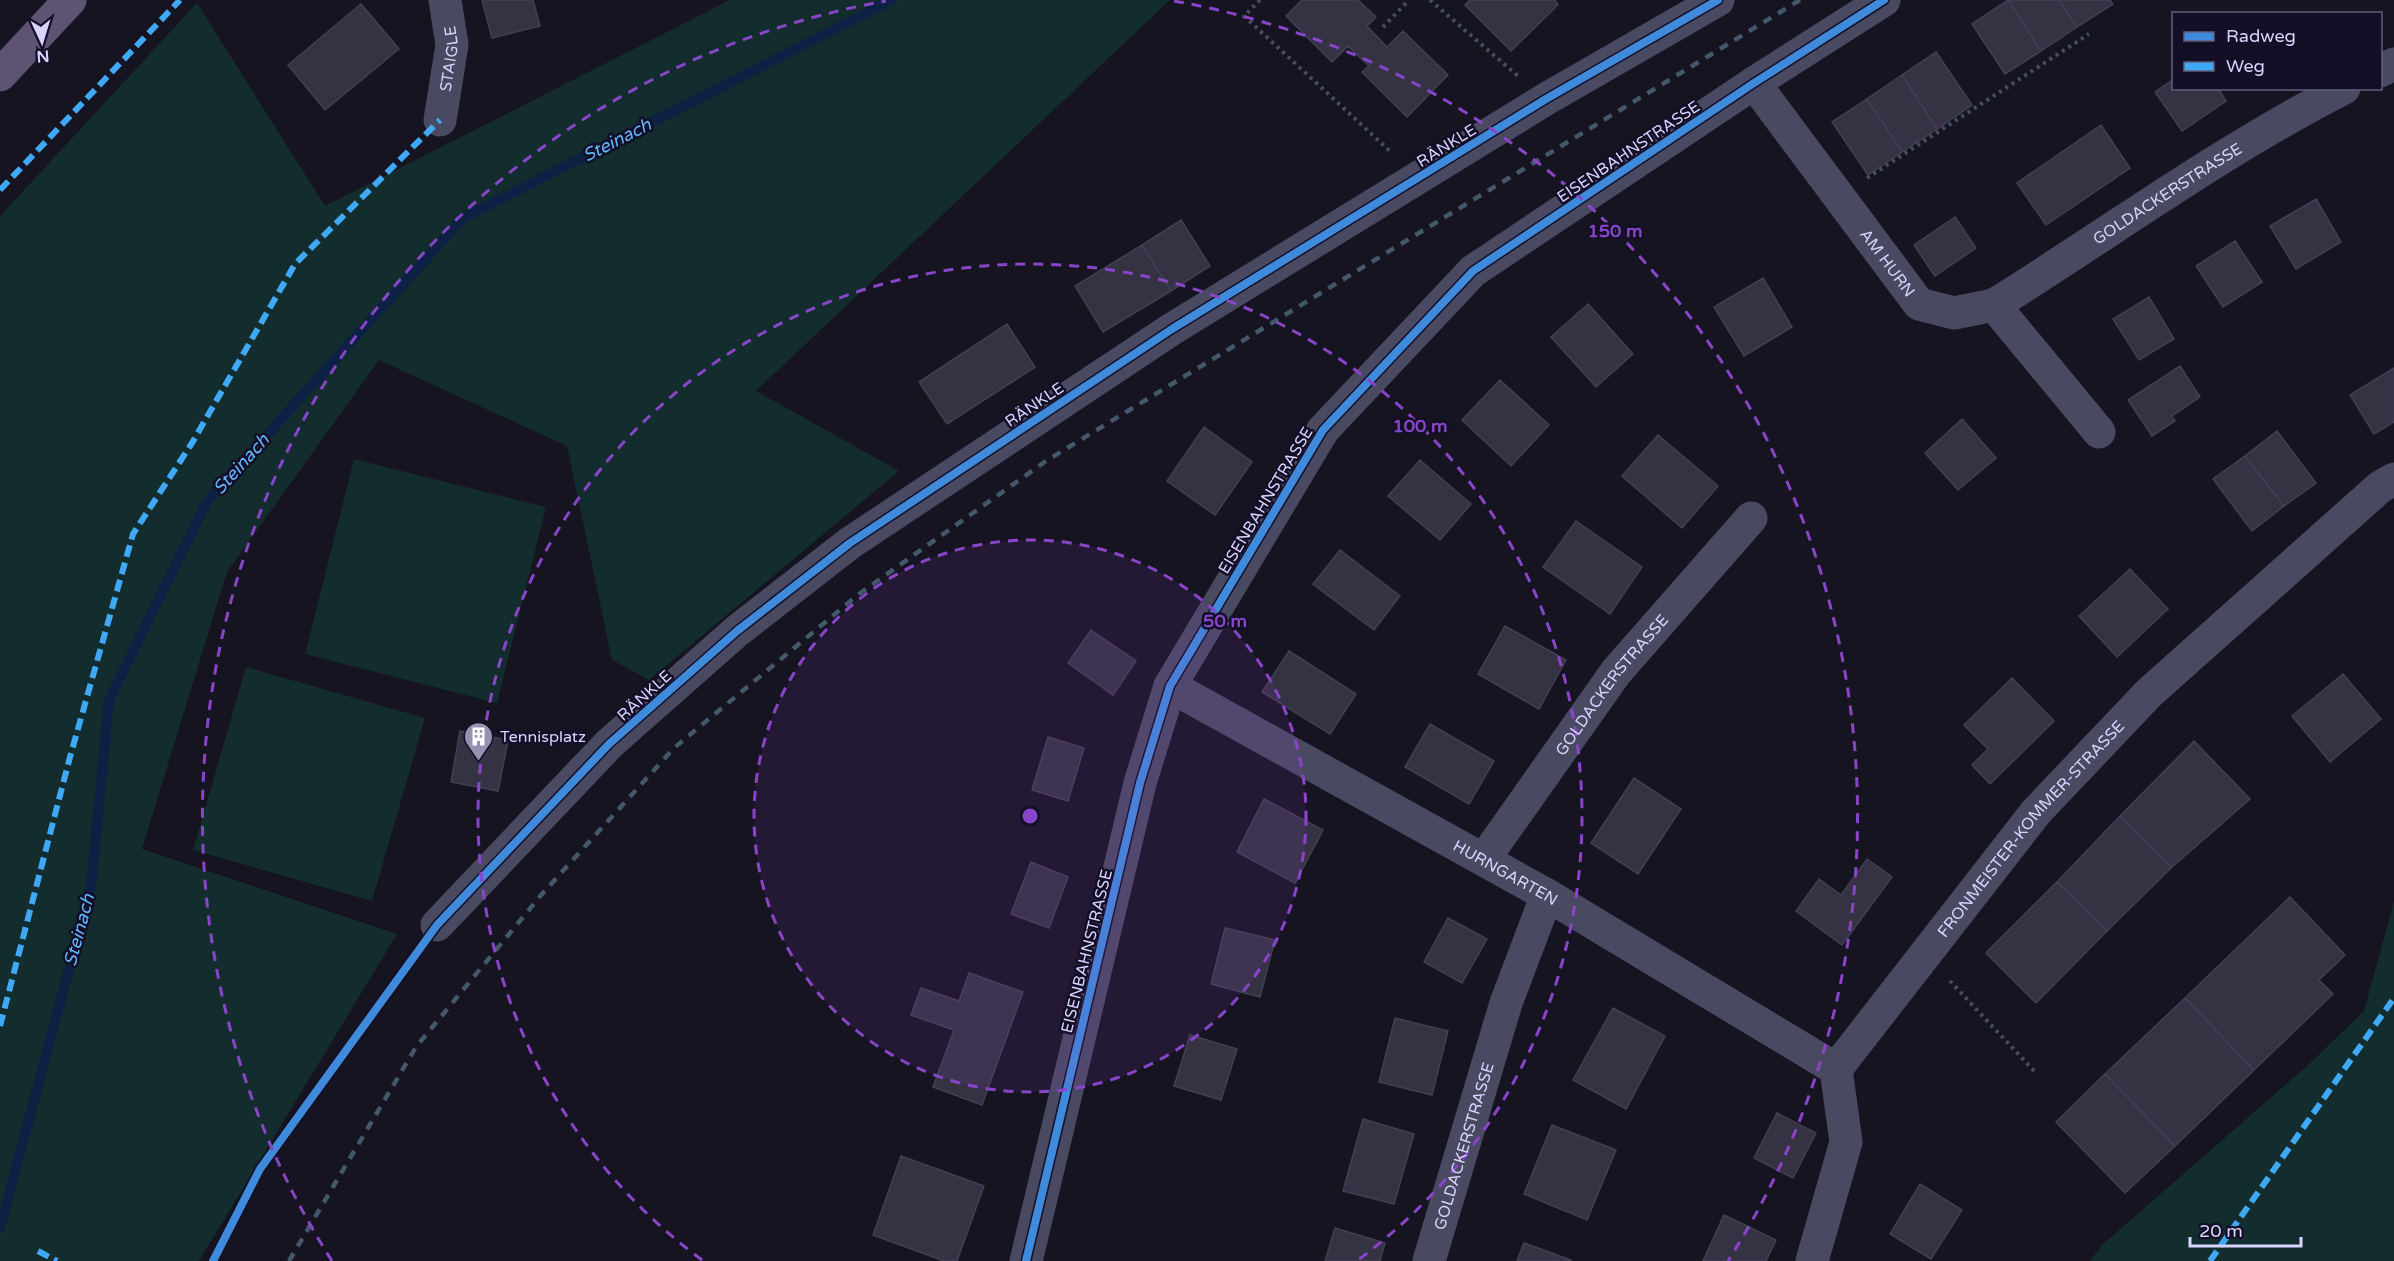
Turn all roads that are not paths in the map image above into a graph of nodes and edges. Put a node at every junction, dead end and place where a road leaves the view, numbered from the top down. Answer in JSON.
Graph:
{"nodes":[{"id":1,"x":70,"y":0,"type":"edge"},
{"id":2,"x":445,"y":0,"type":"edge"},
{"id":3,"x":1718,"y":0,"type":"edge"},
{"id":4,"x":1884,"y":0,"type":"edge"},
{"id":5,"x":0,"y":75,"type":"edge"},
{"id":6,"x":1754,"y":83,"type":"junction"},
{"id":7,"x":2340,"y":90,"type":"edge"},
{"id":8,"x":440,"y":120,"type":"dead end"},
{"id":9,"x":1994,"y":304,"type":"junction"},
{"id":10,"x":2099,"y":432,"type":"dead end"},
{"id":11,"x":2394,"y":479,"type":"edge"},
{"id":12,"x":1751,"y":518,"type":"dead end"},
{"id":13,"x":1170,"y":686,"type":"junction"},
{"id":14,"x":1484,"y":859,"type":"junction"},
{"id":15,"x":1547,"y":895,"type":"junction"},
{"id":16,"x":437,"y":925,"type":"dead end"},
{"id":17,"x":1836,"y":1069,"type":"junction"},
{"id":18,"x":1026,"y":1261,"type":"edge"},
{"id":19,"x":1429,"y":1261,"type":"edge"},
{"id":20,"x":1812,"y":1261,"type":"edge"}],
"edges":[{"from":1,"to":5,"type":"main road"},
{"from":2,"to":8,"type":"street","name":"STAIGLE"},
{"from":3,"to":16,"type":"street","name":"RÄNKLE"},
{"from":4,"to":6,"type":"street","name":"EISENBAHNSTRASSE"},
{"from":6,"to":9,"type":"street","name":"AM HURN"},
{"from":6,"to":13,"type":"street","name":"EISENBAHNSTRASSE"},
{"from":7,"to":9,"type":"street","name":"GOLDACKERSTRASSE"},
{"from":9,"to":10,"type":"street"},
{"from":11,"to":17,"type":"street","name":"FRONMEISTER-KOMMER-STRASSE"},
{"from":12,"to":14,"type":"street","name":"GOLDACKERSTRASSE"},
{"from":13,"to":14,"type":"street","name":"HURNGARTEN"},
{"from":13,"to":18,"type":"street","name":"EISENBAHNSTRASSE"},
{"from":14,"to":15,"type":"street","name":"HURNGARTEN"},
{"from":15,"to":17,"type":"street","name":"HURNGARTEN"},
{"from":15,"to":19,"type":"street","name":"GOLDACKERSTRASSE"},
{"from":17,"to":20,"type":"street"}]}
